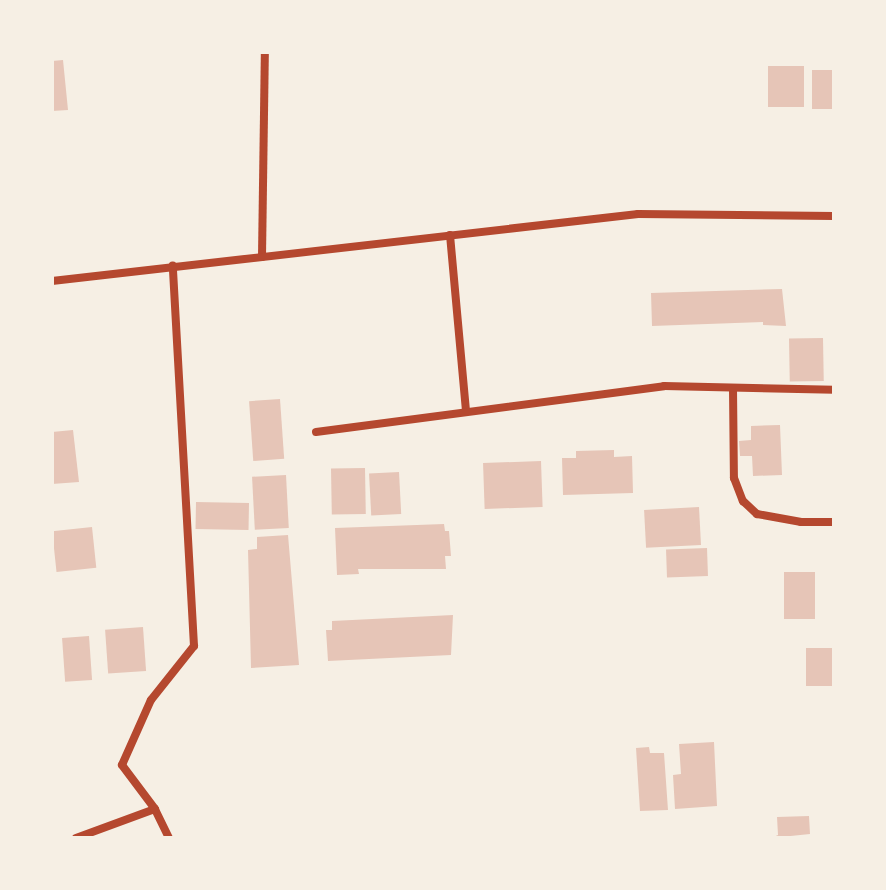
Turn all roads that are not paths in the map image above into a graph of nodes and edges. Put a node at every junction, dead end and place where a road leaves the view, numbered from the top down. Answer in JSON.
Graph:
{"nodes":[{"id":1,"x":265,"y":52,"type":"edge"},
{"id":2,"x":834,"y":216,"type":"edge"},
{"id":3,"x":450,"y":235,"type":"junction"},
{"id":4,"x":262,"y":257,"type":"junction"},
{"id":5,"x":173,"y":266,"type":"junction"},
{"id":6,"x":52,"y":281,"type":"edge"},
{"id":7,"x":733,"y":389,"type":"junction"},
{"id":8,"x":834,"y":390,"type":"edge"},
{"id":9,"x":466,"y":411,"type":"junction"},
{"id":10,"x":316,"y":432,"type":"dead end"},
{"id":11,"x":834,"y":522,"type":"edge"},
{"id":12,"x":155,"y":809,"type":"junction"},
{"id":13,"x":76,"y":838,"type":"edge"},
{"id":14,"x":169,"y":838,"type":"edge"}],
"edges":[{"from":1,"to":4,"type":"street"},
{"from":2,"to":3,"type":"street"},
{"from":3,"to":4,"type":"street"},
{"from":3,"to":9,"type":"street"},
{"from":4,"to":5,"type":"street"},
{"from":5,"to":6,"type":"street"},
{"from":5,"to":12,"type":"street"},
{"from":7,"to":8,"type":"street"},
{"from":7,"to":9,"type":"street"},
{"from":7,"to":11,"type":"street"},
{"from":9,"to":10,"type":"street"},
{"from":12,"to":13,"type":"street"},
{"from":12,"to":14,"type":"street"}]}
